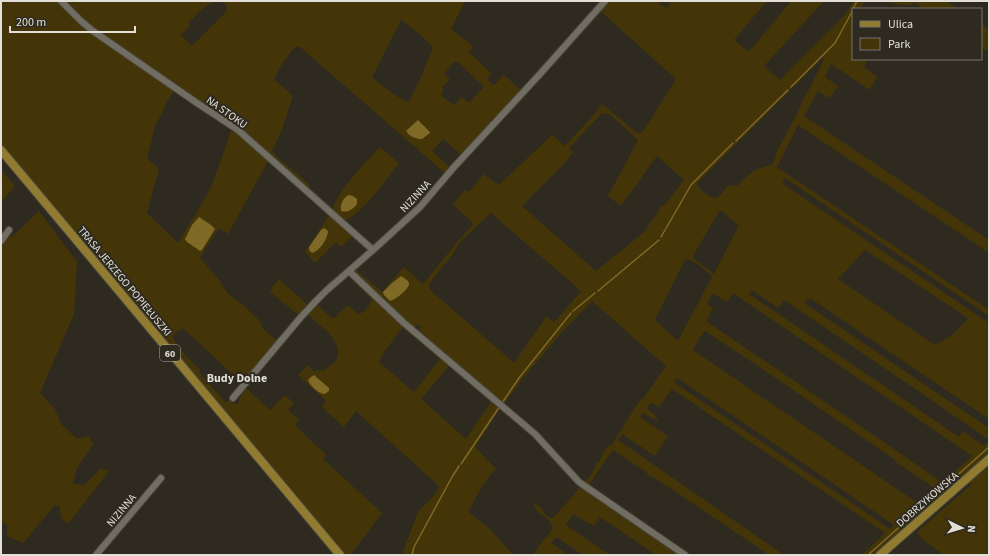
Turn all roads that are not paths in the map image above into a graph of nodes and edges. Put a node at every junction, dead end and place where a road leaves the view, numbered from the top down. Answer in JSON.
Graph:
{"nodes":[{"id":1,"x":61,"y":1,"type":"edge"},
{"id":2,"x":604,"y":1,"type":"edge"},
{"id":3,"x":1,"y":150,"type":"edge"},
{"id":4,"x":9,"y":230,"type":"dead end"},
{"id":5,"x":1,"y":241,"type":"edge"},
{"id":6,"x":373,"y":250,"type":"junction"},
{"id":7,"x":349,"y":271,"type":"junction"},
{"id":8,"x":233,"y":398,"type":"dead end"},
{"id":9,"x":989,"y":459,"type":"edge"},
{"id":10,"x":161,"y":478,"type":"dead end"},
{"id":11,"x":96,"y":555,"type":"edge"},
{"id":12,"x":340,"y":555,"type":"edge"},
{"id":13,"x":685,"y":555,"type":"edge"},
{"id":14,"x":880,"y":555,"type":"edge"}],
"edges":[{"from":1,"to":6,"type":"street","name":"NA STOKU"},
{"from":2,"to":6,"type":"street","name":"NIZINNA"},
{"from":3,"to":12,"type":"main road","name":"TRASA JERZEGO POPIEŁUSZKI","number":"60"},
{"from":4,"to":5,"type":"street"},
{"from":6,"to":7,"type":"street","name":"NIZINNA"},
{"from":7,"to":8,"type":"street","name":"NIZINNA"},
{"from":7,"to":13,"type":"street"},
{"from":9,"to":14,"type":"main road","name":"DOBRZYKOWSKA"},
{"from":10,"to":11,"type":"street","name":"NIZINNA"}]}
